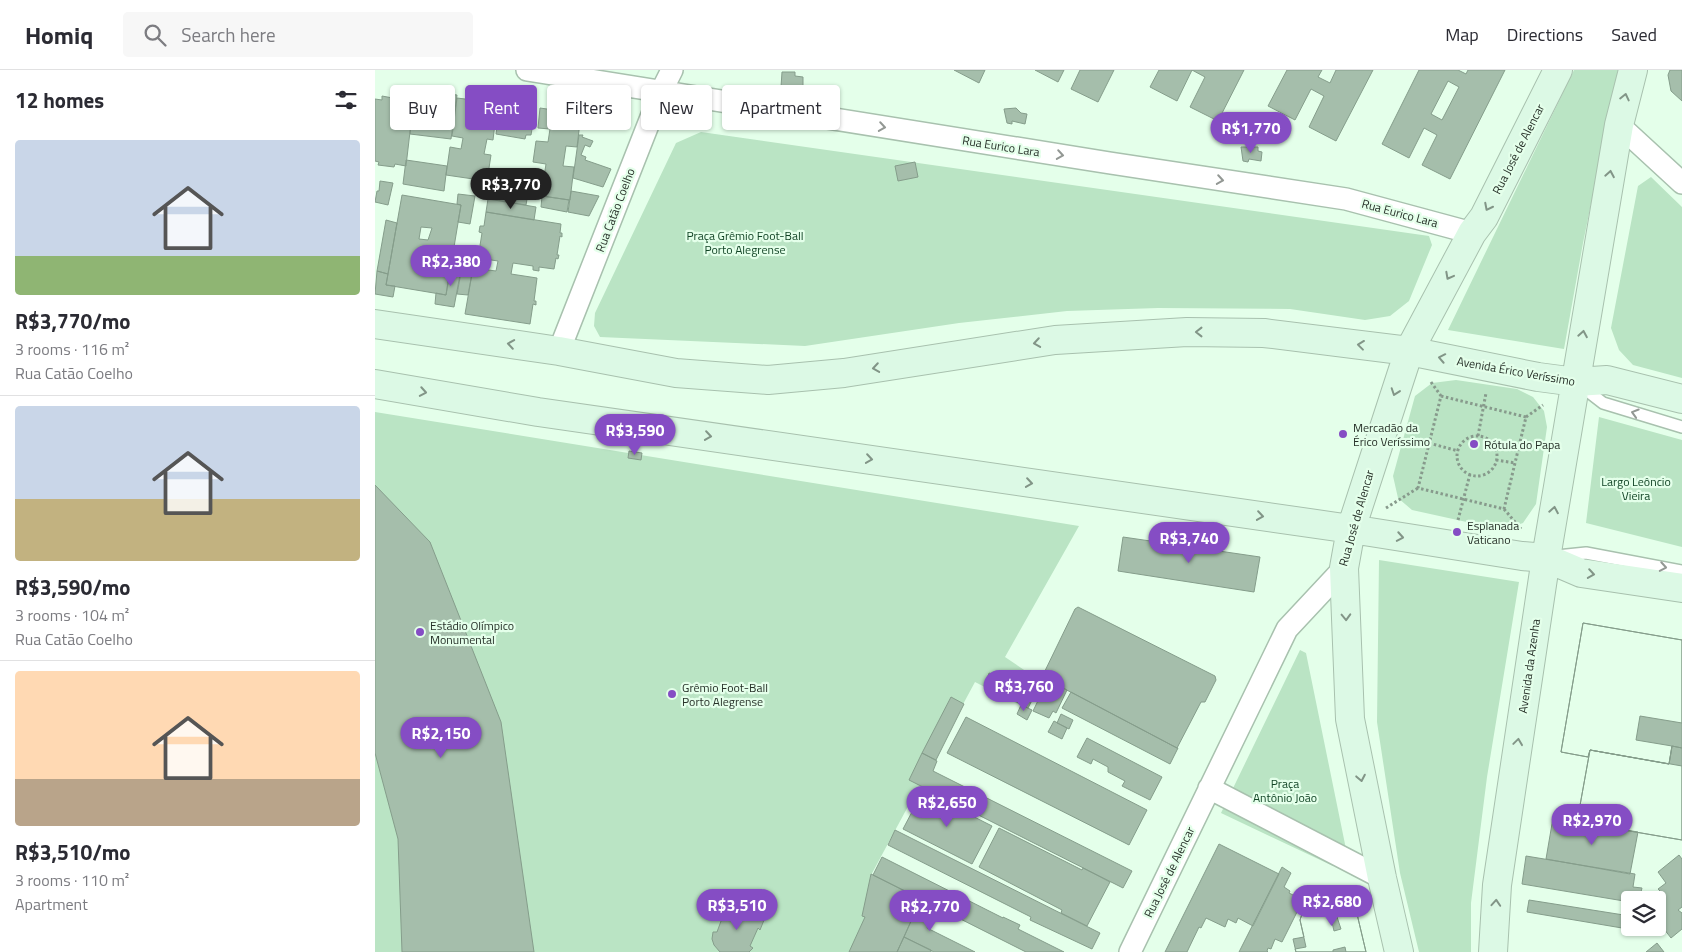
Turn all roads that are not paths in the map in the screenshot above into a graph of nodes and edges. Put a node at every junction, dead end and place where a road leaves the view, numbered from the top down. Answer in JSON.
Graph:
{"nodes":[{"id":1,"x":527,"y":70,"type":"edge"},
{"id":2,"x":672,"y":70,"type":"edge"},
{"id":3,"x":1558,"y":70,"type":"edge"},
{"id":4,"x":1633,"y":70,"type":"edge"},
{"id":5,"x":664,"y":85,"type":"edge"},
{"id":6,"x":641,"y":89,"type":"edge"},
{"id":7,"x":712,"y":100,"type":"edge"},
{"id":8,"x":1619,"y":125,"type":"junction"},
{"id":9,"x":646,"y":130,"type":"edge"},
{"id":10,"x":1682,"y":183,"type":"edge"},
{"id":11,"x":1472,"y":233,"type":"junction"},
{"id":12,"x":375,"y":324,"type":"edge"},
{"id":13,"x":559,"y":351,"type":"junction"},
{"id":14,"x":1409,"y":351,"type":"junction"},
{"id":15,"x":1576,"y":382,"type":"junction"},
{"id":16,"x":375,"y":384,"type":"edge"},
{"id":17,"x":1682,"y":399,"type":"edge"},
{"id":18,"x":1682,"y":427,"type":"edge"},
{"id":19,"x":1351,"y":529,"type":"junction"},
{"id":20,"x":1545,"y":558,"type":"junction"},
{"id":21,"x":1343,"y":568,"type":"junction"},
{"id":22,"x":1682,"y":571,"type":"edge"},
{"id":23,"x":1682,"y":588,"type":"edge"},
{"id":24,"x":1209,"y":788,"type":"junction"},
{"id":25,"x":1382,"y":878,"type":"junction"},
{"id":26,"x":1130,"y":952,"type":"edge"},
{"id":27,"x":1399,"y":952,"type":"edge"},
{"id":28,"x":1493,"y":952,"type":"edge"}],
"edges":[{"from":1,"to":6,"type":"street","name":"Rua Eurico Lara"},
{"from":2,"to":5,"type":"street","name":"Rua Catão Coelho"},
{"from":3,"to":11,"type":"main road","name":"Rua José de Alencar","one_way":true},
{"from":8,"to":4,"type":"main road","one_way":true},
{"from":7,"to":11,"type":"street","name":"Rua Eurico Lara","one_way":true},
{"from":8,"to":10,"type":"street"},
{"from":15,"to":8,"type":"main road","one_way":true},
{"from":9,"to":13,"type":"street","name":"Rua Catão Coelho"},
{"from":11,"to":14,"type":"main road","name":"Rua José de Alencar","one_way":true},
{"from":13,"to":12,"type":"main road","name":"Avenida Érico Veríssimo","one_way":true},
{"from":14,"to":13,"type":"main road","name":"Avenida Érico Veríssimo","one_way":true},
{"from":15,"to":14,"type":"main road","name":"Avenida Érico Veríssimo","one_way":true},
{"from":14,"to":19,"type":"main road","name":"Rua José de Alencar","one_way":true},
{"from":15,"to":17,"type":"main road","name":"Avenida Érico Veríssimo"},
{"from":18,"to":15,"type":"lane","one_way":true},
{"from":20,"to":15,"type":"main road","name":"Avenida da Azenha","one_way":true},
{"from":16,"to":19,"type":"main road","one_way":true},
{"from":19,"to":20,"type":"main road","one_way":true},
{"from":19,"to":21,"type":"main road","name":"Rua José de Alencar"},
{"from":20,"to":22,"type":"lane","one_way":true},
{"from":20,"to":23,"type":"main road","one_way":true},
{"from":28,"to":20,"type":"main road","name":"Avenida da Azenha","one_way":true},
{"from":21,"to":24,"type":"street","name":"Rua José de Alencar"},
{"from":21,"to":25,"type":"main road","one_way":true},
{"from":24,"to":25,"type":"street"},
{"from":24,"to":26,"type":"street","name":"Rua José de Alencar"},
{"from":25,"to":27,"type":"main road"}]}
